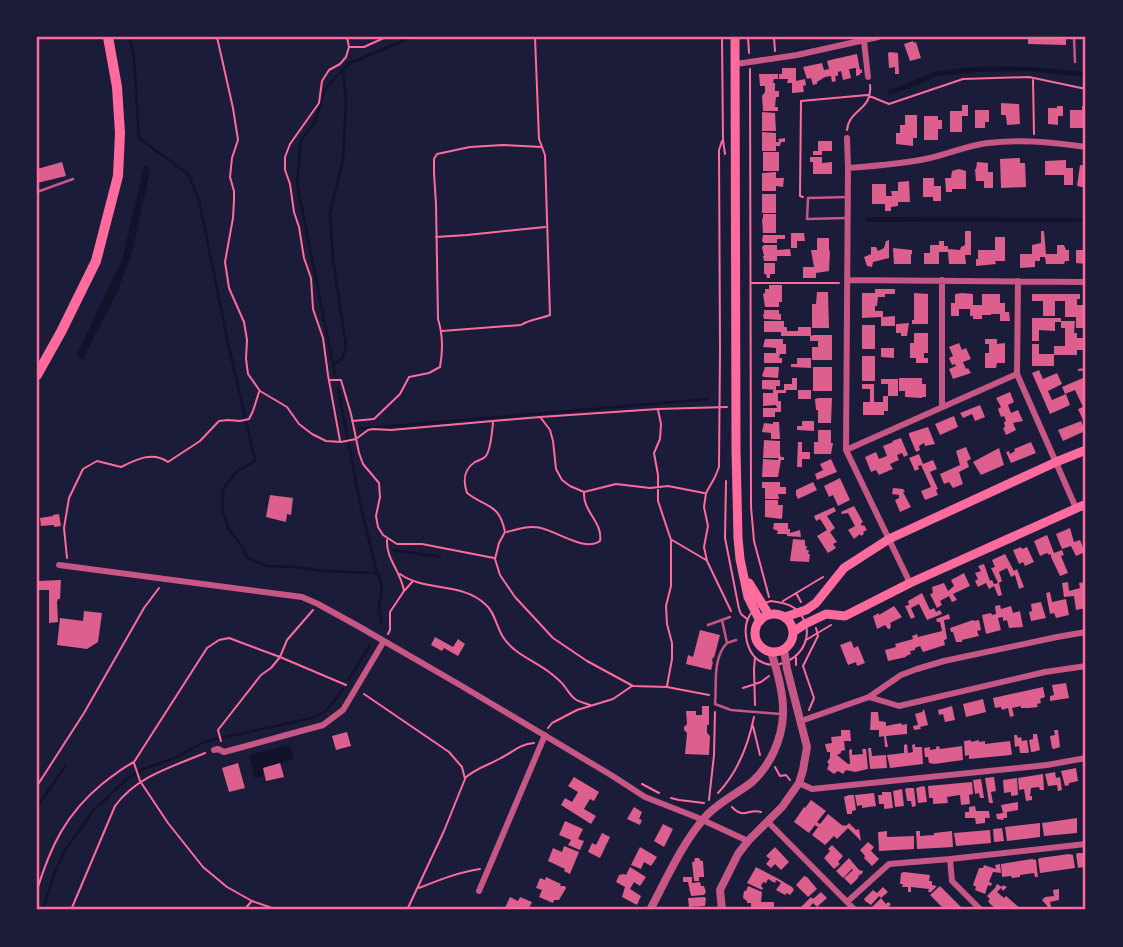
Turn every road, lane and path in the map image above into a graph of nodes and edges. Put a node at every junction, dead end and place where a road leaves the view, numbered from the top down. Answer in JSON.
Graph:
{"nodes":[{"id":1,"x":108,"y":37,"type":"edge"},
{"id":2,"x":217,"y":37,"type":"edge"},
{"id":3,"x":347,"y":37,"type":"edge"},
{"id":4,"x":386,"y":37,"type":"edge"},
{"id":5,"x":535,"y":37,"type":"edge"},
{"id":6,"x":736,"y":37,"type":"edge"},
{"id":7,"x":748,"y":37,"type":"edge"},
{"id":8,"x":774,"y":37,"type":"edge"},
{"id":9,"x":878,"y":37,"type":"edge"},
{"id":10,"x":1074,"y":37,"type":"edge"},
{"id":11,"x":864,"y":41,"type":"junction"},
{"id":12,"x":349,"y":47,"type":"junction"},
{"id":13,"x":775,"y":59,"type":"junction"},
{"id":14,"x":1075,"y":62,"type":"dead end"},
{"id":15,"x":750,"y":63,"type":"junction"},
{"id":16,"x":736,"y":64,"type":"junction"},
{"id":17,"x":868,"y":78,"type":"joint"},
{"id":18,"x":1033,"y":79,"type":"junction"},
{"id":19,"x":1086,"y":89,"type":"edge"},
{"id":20,"x":869,"y":97,"type":"junction"},
{"id":21,"x":847,"y":138,"type":"joint"},
{"id":22,"x":723,"y":140,"type":"dead end"},
{"id":23,"x":1034,"y":141,"type":"junction"},
{"id":24,"x":542,"y":147,"type":"junction"},
{"id":25,"x":1086,"y":148,"type":"edge"},
{"id":26,"x":848,"y":168,"type":"junction"},
{"id":27,"x":73,"y":179,"type":"dead end"},
{"id":28,"x":37,"y":192,"type":"edge"},
{"id":29,"x":848,"y":197,"type":"junction"},
{"id":30,"x":807,"y":198,"type":"junction"},
{"id":31,"x":847,"y":218,"type":"junction"},
{"id":32,"x":546,"y":227,"type":"junction"},
{"id":33,"x":436,"y":237,"type":"junction"},
{"id":34,"x":942,"y":280,"type":"junction"},
{"id":35,"x":1018,"y":281,"type":"junction"},
{"id":36,"x":847,"y":282,"type":"junction"},
{"id":37,"x":1086,"y":282,"type":"edge"},
{"id":38,"x":751,"y":283,"type":"junction"},
{"id":39,"x":441,"y":331,"type":"junction"},
{"id":40,"x":1086,"y":369,"type":"edge"},
{"id":41,"x":1079,"y":370,"type":"dead end"},
{"id":42,"x":1017,"y":374,"type":"junction"},
{"id":43,"x":37,"y":375,"type":"edge"},
{"id":44,"x":329,"y":380,"type":"junction"},
{"id":45,"x":260,"y":391,"type":"junction"},
{"id":46,"x":942,"y":406,"type":"junction"},
{"id":47,"x":720,"y":407,"type":"junction"},
{"id":48,"x":728,"y":407,"type":"dead end"},
{"id":49,"x":658,"y":409,"type":"junction"},
{"id":50,"x":540,"y":417,"type":"junction"},
{"id":51,"x":352,"y":421,"type":"junction"},
{"id":52,"x":494,"y":422,"type":"junction"},
{"id":53,"x":354,"y":440,"type":"junction"},
{"id":54,"x":341,"y":442,"type":"junction"},
{"id":55,"x":846,"y":450,"type":"junction"},
{"id":56,"x":1086,"y":450,"type":"edge"},
{"id":57,"x":1056,"y":462,"type":"junction"},
{"id":58,"x":658,"y":488,"type":"junction"},
{"id":59,"x":584,"y":492,"type":"junction"},
{"id":60,"x":706,"y":493,"type":"junction"},
{"id":61,"x":1086,"y":504,"type":"edge"},
{"id":62,"x":1076,"y":508,"type":"junction"},
{"id":63,"x":505,"y":532,"type":"junction"},
{"id":64,"x":387,"y":539,"type":"junction"},
{"id":65,"x":671,"y":540,"type":"junction"},
{"id":66,"x":889,"y":540,"type":"junction"},
{"id":67,"x":495,"y":559,"type":"junction"},
{"id":68,"x":707,"y":561,"type":"junction"},
{"id":69,"x":59,"y":565,"type":"dead end"},
{"id":70,"x":68,"y":566,"type":"junction"},
{"id":71,"x":400,"y":574,"type":"junction"},
{"id":72,"x":744,"y":575,"type":"junction"},
{"id":73,"x":826,"y":575,"type":"dead end"},
{"id":74,"x":169,"y":580,"type":"junction"},
{"id":75,"x":413,"y":581,"type":"junction"},
{"id":76,"x":910,"y":583,"type":"junction"},
{"id":77,"x":404,"y":591,"type":"junction"},
{"id":78,"x":318,"y":604,"type":"junction"},
{"id":79,"x":769,"y":615,"type":"junction"},
{"id":80,"x":731,"y":616,"type":"joint"},
{"id":81,"x":845,"y":616,"type":"junction"},
{"id":82,"x":785,"y":617,"type":"junction"},
{"id":83,"x":747,"y":619,"type":"dead end"},
{"id":84,"x":722,"y":620,"type":"junction"},
{"id":85,"x":760,"y":621,"type":"junction"},
{"id":86,"x":708,"y":625,"type":"dead end"},
{"id":87,"x":793,"y":632,"type":"junction"},
{"id":88,"x":1086,"y":632,"type":"edge"},
{"id":89,"x":736,"y":640,"type":"dead end"},
{"id":90,"x":384,"y":641,"type":"junction"},
{"id":91,"x":805,"y":641,"type":"dead end"},
{"id":92,"x":727,"y":643,"type":"junction"},
{"id":93,"x":784,"y":649,"type":"junction"},
{"id":94,"x":771,"y":652,"type":"junction"},
{"id":95,"x":280,"y":657,"type":"junction"},
{"id":96,"x":803,"y":666,"type":"dead end"},
{"id":97,"x":1086,"y":666,"type":"edge"},
{"id":98,"x":754,"y":684,"type":"junction"},
{"id":99,"x":633,"y":686,"type":"junction"},
{"id":100,"x":667,"y":687,"type":"junction"},
{"id":101,"x":743,"y":688,"type":"dead end"},
{"id":102,"x":356,"y":689,"type":"junction"},
{"id":103,"x":869,"y":697,"type":"junction"},
{"id":104,"x":715,"y":704,"type":"junction"},
{"id":105,"x":590,"y":705,"type":"junction"},
{"id":106,"x":755,"y":712,"type":"junction"},
{"id":107,"x":783,"y":714,"type":"junction"},
{"id":108,"x":805,"y":720,"type":"junction"},
{"id":109,"x":543,"y":738,"type":"junction"},
{"id":110,"x":216,"y":749,"type":"junction"},
{"id":111,"x":1086,"y":758,"type":"edge"},
{"id":112,"x":134,"y":762,"type":"junction"},
{"id":113,"x":464,"y":779,"type":"junction"},
{"id":114,"x":140,"y":781,"type":"junction"},
{"id":115,"x":639,"y":783,"type":"dead end"},
{"id":116,"x":799,"y":783,"type":"junction"},
{"id":117,"x":37,"y":786,"type":"edge"},
{"id":118,"x":662,"y":794,"type":"dead end"},
{"id":119,"x":671,"y":797,"type":"dead end"},
{"id":120,"x":709,"y":800,"type":"junction"},
{"id":121,"x":727,"y":800,"type":"junction"},
{"id":122,"x":703,"y":820,"type":"junction"},
{"id":123,"x":768,"y":822,"type":"junction"},
{"id":124,"x":748,"y":841,"type":"junction"},
{"id":125,"x":1086,"y":844,"type":"edge"},
{"id":126,"x":950,"y":859,"type":"junction"},
{"id":127,"x":488,"y":868,"type":"junction"},
{"id":128,"x":418,"y":889,"type":"junction"},
{"id":129,"x":37,"y":890,"type":"edge"},
{"id":130,"x":479,"y":891,"type":"dead end"},
{"id":131,"x":252,"y":901,"type":"junction"},
{"id":132,"x":847,"y":902,"type":"junction"},
{"id":133,"x":71,"y":910,"type":"edge"},
{"id":134,"x":244,"y":910,"type":"edge"},
{"id":135,"x":278,"y":910,"type":"edge"},
{"id":136,"x":407,"y":910,"type":"edge"},
{"id":137,"x":650,"y":910,"type":"edge"},
{"id":138,"x":722,"y":910,"type":"edge"},
{"id":139,"x":855,"y":910,"type":"edge"},
{"id":140,"x":981,"y":910,"type":"edge"}],
"edges":[{"from":1,"to":43,"type":"main road"},
{"from":2,"to":45,"type":"path"},
{"from":3,"to":12,"type":"path"},
{"from":4,"to":12,"type":"path"},
{"from":5,"to":24,"type":"path"},
{"from":6,"to":16,"type":"main road"},
{"from":7,"to":15,"type":"path"},
{"from":8,"to":13,"type":"path"},
{"from":9,"to":11,"type":"street"},
{"from":10,"to":14,"type":"lane"},
{"from":11,"to":13,"type":"street"},
{"from":11,"to":17,"type":"street"},
{"from":12,"to":44,"type":"path"},
{"from":13,"to":15,"type":"street"},
{"from":15,"to":16,"type":"street"},
{"from":15,"to":38,"type":"path"},
{"from":16,"to":72,"type":"main road"},
{"from":17,"to":20,"type":"path"},
{"from":18,"to":19,"type":"path"},
{"from":18,"to":20,"type":"path"},
{"from":18,"to":23,"type":"path"},
{"from":20,"to":21,"type":"path"},
{"from":20,"to":30,"type":"path"},
{"from":21,"to":26,"type":"street"},
{"from":22,"to":47,"type":"path"},
{"from":23,"to":25,"type":"street"},
{"from":23,"to":26,"type":"street"},
{"from":24,"to":32,"type":"path"},
{"from":24,"to":33,"type":"path"},
{"from":26,"to":29,"type":"street"},
{"from":27,"to":28,"type":"lane"},
{"from":29,"to":30,"type":"lane"},
{"from":29,"to":31,"type":"street"},
{"from":30,"to":31,"type":"lane"},
{"from":31,"to":36,"type":"street"},
{"from":32,"to":33,"type":"path"},
{"from":32,"to":39,"type":"path"},
{"from":33,"to":39,"type":"path"},
{"from":34,"to":35,"type":"street"},
{"from":34,"to":36,"type":"street"},
{"from":34,"to":46,"type":"street"},
{"from":35,"to":37,"type":"street"},
{"from":35,"to":42,"type":"street"},
{"from":36,"to":38,"type":"path"},
{"from":36,"to":55,"type":"street"},
{"from":38,"to":73,"type":"path"},
{"from":39,"to":51,"type":"path"},
{"from":40,"to":41,"type":"lane"},
{"from":42,"to":46,"type":"street"},
{"from":42,"to":57,"type":"street"},
{"from":44,"to":51,"type":"path"},
{"from":44,"to":54,"type":"path"},
{"from":45,"to":54,"type":"path"},
{"from":45,"to":70,"type":"path"},
{"from":46,"to":55,"type":"street"},
{"from":47,"to":48,"type":"path"},
{"from":47,"to":49,"type":"path"},
{"from":47,"to":60,"type":"path"},
{"from":49,"to":50,"type":"path"},
{"from":49,"to":58,"type":"path"},
{"from":50,"to":52,"type":"path"},
{"from":50,"to":59,"type":"path"},
{"from":51,"to":53,"type":"path"},
{"from":52,"to":53,"type":"path"},
{"from":52,"to":63,"type":"path"},
{"from":53,"to":54,"type":"path"},
{"from":53,"to":64,"type":"path"},
{"from":55,"to":66,"type":"street"},
{"from":56,"to":57,"type":"main road"},
{"from":57,"to":62,"type":"street"},
{"from":57,"to":66,"type":"main road"},
{"from":58,"to":59,"type":"path"},
{"from":58,"to":60,"type":"path"},
{"from":58,"to":65,"type":"path"},
{"from":59,"to":63,"type":"path"},
{"from":60,"to":68,"type":"path"},
{"from":61,"to":62,"type":"main road"},
{"from":62,"to":76,"type":"main road"},
{"from":63,"to":67,"type":"path"},
{"from":64,"to":67,"type":"path"},
{"from":64,"to":71,"type":"path"},
{"from":65,"to":68,"type":"path"},
{"from":65,"to":100,"type":"path"},
{"from":66,"to":76,"type":"street"},
{"from":66,"to":82,"type":"main road"},
{"from":67,"to":99,"type":"path"},
{"from":68,"to":80,"type":"path"},
{"from":69,"to":70,"type":"street"},
{"from":70,"to":74,"type":"street"},
{"from":71,"to":75,"type":"path"},
{"from":71,"to":77,"type":"path"},
{"from":72,"to":79,"type":"main road"},
{"from":72,"to":85,"type":"main road"},
{"from":74,"to":78,"type":"street"},
{"from":74,"to":117,"type":"path"},
{"from":75,"to":77,"type":"path"},
{"from":75,"to":105,"type":"path"},
{"from":76,"to":81,"type":"main road"},
{"from":77,"to":90,"type":"path"},
{"from":78,"to":90,"type":"street"},
{"from":78,"to":95,"type":"path"},
{"from":79,"to":82,"type":"main road"},
{"from":79,"to":85,"type":"main road"},
{"from":80,"to":84,"type":"lane"},
{"from":81,"to":87,"type":"main road"},
{"from":81,"to":91,"type":"path"},
{"from":82,"to":87,"type":"main road"},
{"from":83,"to":98,"type":"path"},
{"from":84,"to":86,"type":"lane"},
{"from":84,"to":92,"type":"lane"},
{"from":85,"to":94,"type":"main road"},
{"from":87,"to":93,"type":"main road"},
{"from":88,"to":103,"type":"street"},
{"from":89,"to":92,"type":"lane"},
{"from":90,"to":102,"type":"street"},
{"from":90,"to":109,"type":"street"},
{"from":92,"to":104,"type":"lane"},
{"from":93,"to":94,"type":"main road"},
{"from":93,"to":108,"type":"street"},
{"from":94,"to":107,"type":"street"},
{"from":95,"to":102,"type":"path"},
{"from":95,"to":110,"type":"path"},
{"from":95,"to":112,"type":"path"},
{"from":96,"to":108,"type":"path"},
{"from":97,"to":103,"type":"street"},
{"from":98,"to":101,"type":"path"},
{"from":98,"to":106,"type":"path"},
{"from":99,"to":100,"type":"path"},
{"from":99,"to":105,"type":"path"},
{"from":100,"to":104,"type":"path"},
{"from":102,"to":110,"type":"street"},
{"from":102,"to":113,"type":"path"},
{"from":103,"to":108,"type":"street"},
{"from":104,"to":106,"type":"lane"},
{"from":104,"to":120,"type":"path"},
{"from":105,"to":109,"type":"path"},
{"from":106,"to":107,"type":"lane"},
{"from":106,"to":120,"type":"path"},
{"from":107,"to":121,"type":"street"},
{"from":108,"to":116,"type":"street"},
{"from":109,"to":113,"type":"path"},
{"from":109,"to":122,"type":"street"},
{"from":109,"to":127,"type":"street"},
{"from":110,"to":114,"type":"path"},
{"from":111,"to":116,"type":"street"},
{"from":112,"to":114,"type":"path"},
{"from":112,"to":129,"type":"path"},
{"from":113,"to":128,"type":"path"},
{"from":114,"to":131,"type":"path"},
{"from":114,"to":133,"type":"path"},
{"from":115,"to":118,"type":"path"},
{"from":116,"to":123,"type":"street"},
{"from":119,"to":120,"type":"path"},
{"from":121,"to":122,"type":"street"},
{"from":121,"to":123,"type":"path"},
{"from":122,"to":124,"type":"street"},
{"from":122,"to":137,"type":"street"},
{"from":123,"to":124,"type":"street"},
{"from":123,"to":132,"type":"street"},
{"from":124,"to":138,"type":"street"},
{"from":125,"to":126,"type":"street"},
{"from":126,"to":132,"type":"street"},
{"from":126,"to":140,"type":"street"},
{"from":127,"to":128,"type":"path"},
{"from":127,"to":130,"type":"street"},
{"from":128,"to":136,"type":"path"},
{"from":131,"to":134,"type":"path"},
{"from":131,"to":135,"type":"path"},
{"from":132,"to":139,"type":"street"}]}
